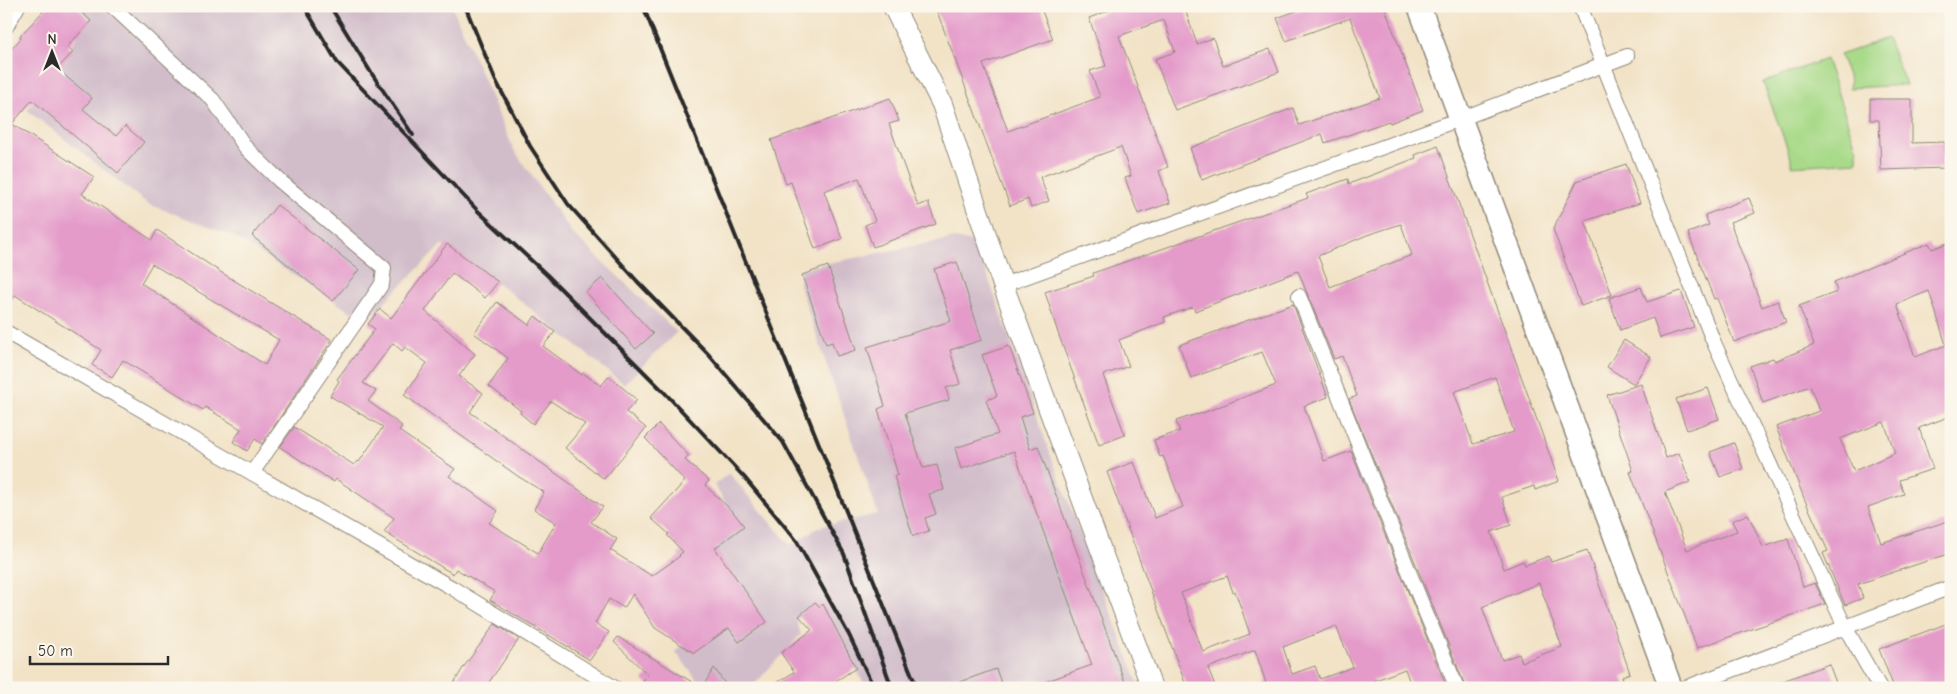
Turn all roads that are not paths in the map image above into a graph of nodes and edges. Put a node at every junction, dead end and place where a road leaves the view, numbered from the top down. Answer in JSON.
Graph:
{"nodes":[{"id":1,"x":18,"y":6,"type":"edge"},
{"id":2,"x":112,"y":6,"type":"edge"},
{"id":3,"x":1420,"y":6,"type":"edge"},
{"id":4,"x":1580,"y":6,"type":"edge"},
{"id":5,"x":894,"y":7,"type":"edge"},
{"id":6,"x":6,"y":27,"type":"edge"},
{"id":7,"x":1627,"y":56,"type":"dead end"},
{"id":8,"x":1602,"y":65,"type":"junction"},
{"id":9,"x":1460,"y":119,"type":"junction"},
{"id":10,"x":1003,"y":285,"type":"junction"},
{"id":11,"x":1299,"y":296,"type":"dead end"},
{"id":12,"x":6,"y":332,"type":"edge"},
{"id":13,"x":252,"y":473,"type":"junction"},
{"id":14,"x":1951,"y":588,"type":"edge"},
{"id":15,"x":1845,"y":627,"type":"junction"},
{"id":16,"x":615,"y":688,"type":"edge"},
{"id":17,"x":1152,"y":688,"type":"edge"},
{"id":18,"x":1457,"y":688,"type":"edge"},
{"id":19,"x":1671,"y":688,"type":"edge"},
{"id":20,"x":1685,"y":688,"type":"edge"},
{"id":21,"x":1880,"y":688,"type":"edge"}],
"edges":[{"from":1,"to":6,"type":"street"},
{"from":2,"to":13,"type":"street"},
{"from":3,"to":9,"type":"main road"},
{"from":4,"to":8,"type":"street"},
{"from":5,"to":10,"type":"main road"},
{"from":7,"to":8,"type":"street"},
{"from":8,"to":9,"type":"street"},
{"from":8,"to":15,"type":"street"},
{"from":9,"to":10,"type":"street"},
{"from":9,"to":19,"type":"main road"},
{"from":10,"to":17,"type":"main road"},
{"from":11,"to":18,"type":"street"},
{"from":12,"to":13,"type":"street"},
{"from":13,"to":16,"type":"street"},
{"from":14,"to":15,"type":"street"},
{"from":15,"to":20,"type":"street"},
{"from":15,"to":21,"type":"street"}]}
